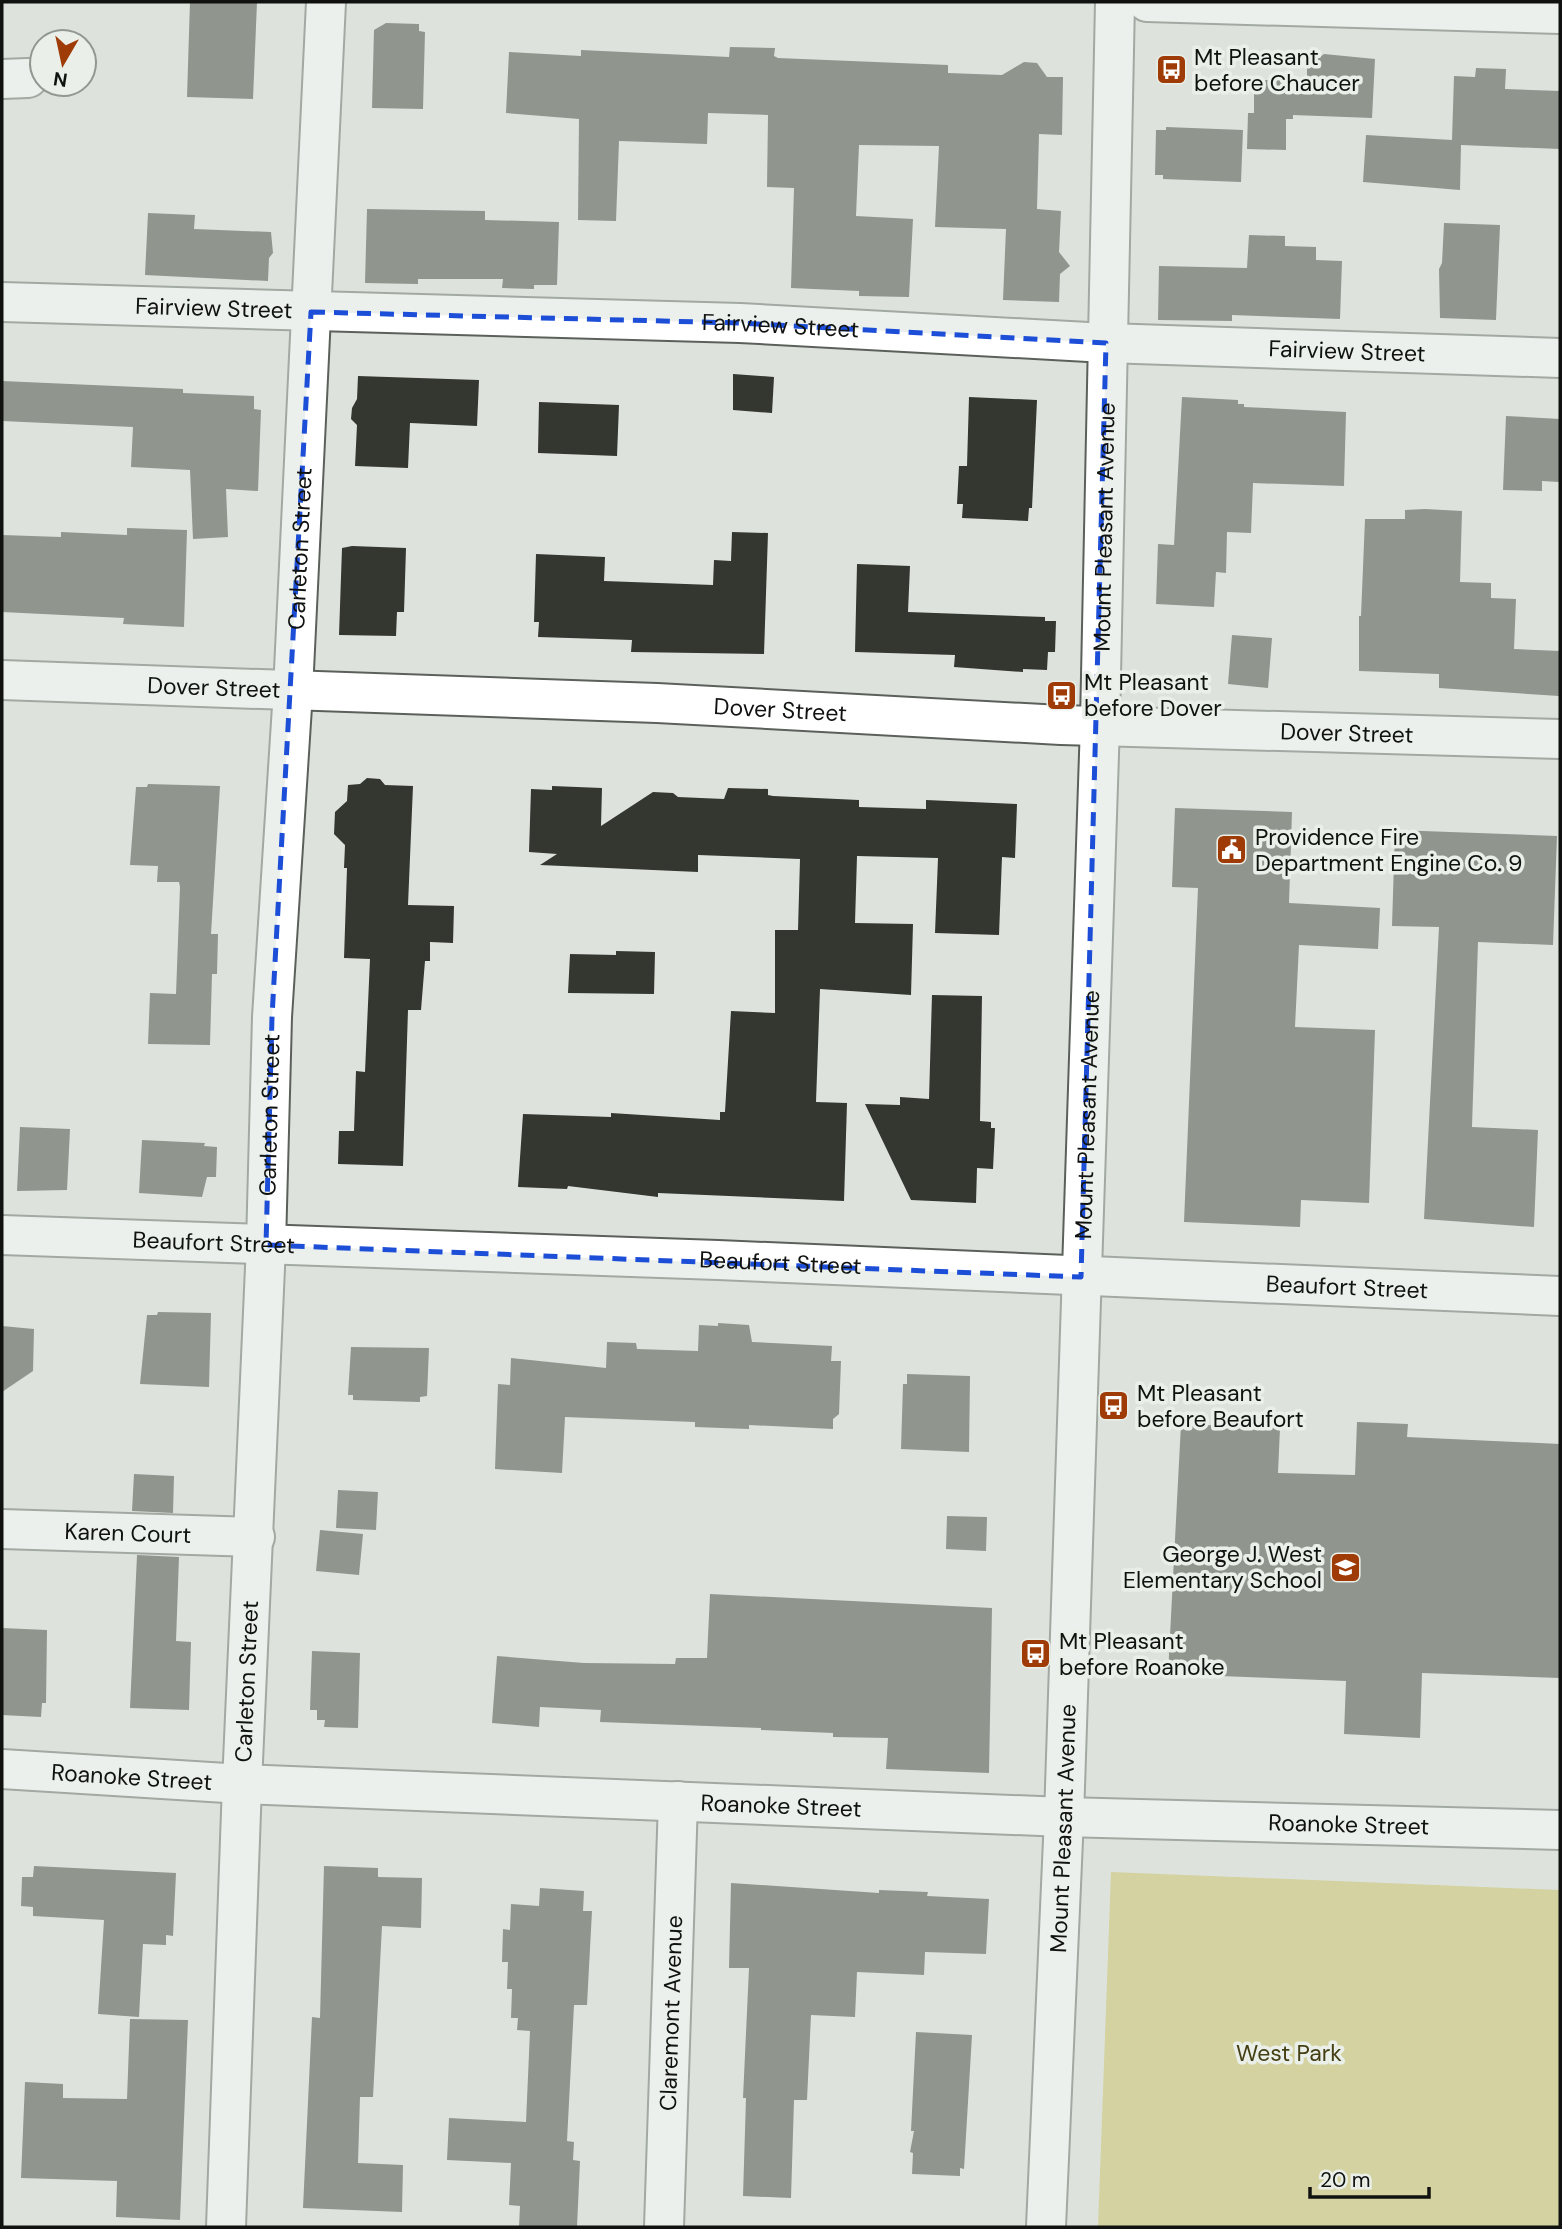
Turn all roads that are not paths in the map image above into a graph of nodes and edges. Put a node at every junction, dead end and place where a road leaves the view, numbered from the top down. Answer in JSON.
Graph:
{"nodes":[{"id":1,"x":326,"y":2,"type":"edge"},
{"id":2,"x":1115,"y":2,"type":"edge"},
{"id":3,"x":1147,"y":2,"type":"edge"},
{"id":4,"x":1560,"y":14,"type":"edge"},
{"id":5,"x":2,"y":302,"type":"edge"},
{"id":6,"x":311,"y":312,"type":"junction"},
{"id":7,"x":1107,"y":343,"type":"junction"},
{"id":8,"x":1560,"y":358,"type":"edge"},
{"id":9,"x":2,"y":680,"type":"edge"},
{"id":10,"x":293,"y":691,"type":"junction"},
{"id":11,"x":1100,"y":724,"type":"junction"},
{"id":12,"x":1560,"y":740,"type":"edge"},
{"id":13,"x":2,"y":1235,"type":"edge"},
{"id":14,"x":267,"y":1245,"type":"junction"},
{"id":15,"x":1081,"y":1277,"type":"junction"},
{"id":16,"x":1560,"y":1296,"type":"edge"},
{"id":17,"x":2,"y":1529,"type":"edge"},
{"id":18,"x":255,"y":1537,"type":"junction"},
{"id":19,"x":2,"y":1769,"type":"edge"},
{"id":20,"x":242,"y":1784,"type":"junction"},
{"id":21,"x":678,"y":1801,"type":"junction"},
{"id":22,"x":1064,"y":1817,"type":"junction"},
{"id":23,"x":1560,"y":1830,"type":"edge"},
{"id":24,"x":226,"y":2227,"type":"edge"},
{"id":25,"x":664,"y":2227,"type":"edge"},
{"id":26,"x":1046,"y":2227,"type":"edge"}],
"edges":[{"from":1,"to":6,"type":"street","name":"Carleton Street"},
{"from":2,"to":7,"type":"street","name":"Mount Pleasant Avenue"},
{"from":3,"to":4,"type":"street"},
{"from":5,"to":6,"type":"street","name":"Fairview Street"},
{"from":6,"to":7,"type":"street","name":"Fairview Street"},
{"from":6,"to":10,"type":"street","name":"Carleton Street"},
{"from":7,"to":8,"type":"street","name":"Fairview Street"},
{"from":7,"to":11,"type":"street","name":"Mount Pleasant Avenue"},
{"from":9,"to":10,"type":"street","name":"Dover Street"},
{"from":10,"to":11,"type":"street","name":"Dover Street"},
{"from":10,"to":14,"type":"street","name":"Carleton Street"},
{"from":11,"to":12,"type":"street","name":"Dover Street"},
{"from":11,"to":15,"type":"street","name":"Mount Pleasant Avenue"},
{"from":13,"to":14,"type":"street","name":"Beaufort Street"},
{"from":14,"to":15,"type":"street","name":"Beaufort Street"},
{"from":14,"to":18,"type":"street","name":"Carleton Street"},
{"from":15,"to":16,"type":"street","name":"Beaufort Street"},
{"from":15,"to":22,"type":"street","name":"Mount Pleasant Avenue"},
{"from":17,"to":18,"type":"street","name":"Karen Court"},
{"from":18,"to":20,"type":"street","name":"Carleton Street"},
{"from":19,"to":20,"type":"street","name":"Roanoke Street"},
{"from":20,"to":21,"type":"street","name":"Roanoke Street"},
{"from":20,"to":24,"type":"street","name":"Carleton Street"},
{"from":21,"to":22,"type":"street","name":"Roanoke Street"},
{"from":21,"to":25,"type":"street","name":"Claremont Avenue"},
{"from":22,"to":23,"type":"street","name":"Roanoke Street"},
{"from":22,"to":26,"type":"street","name":"Mount Pleasant Avenue"}]}
